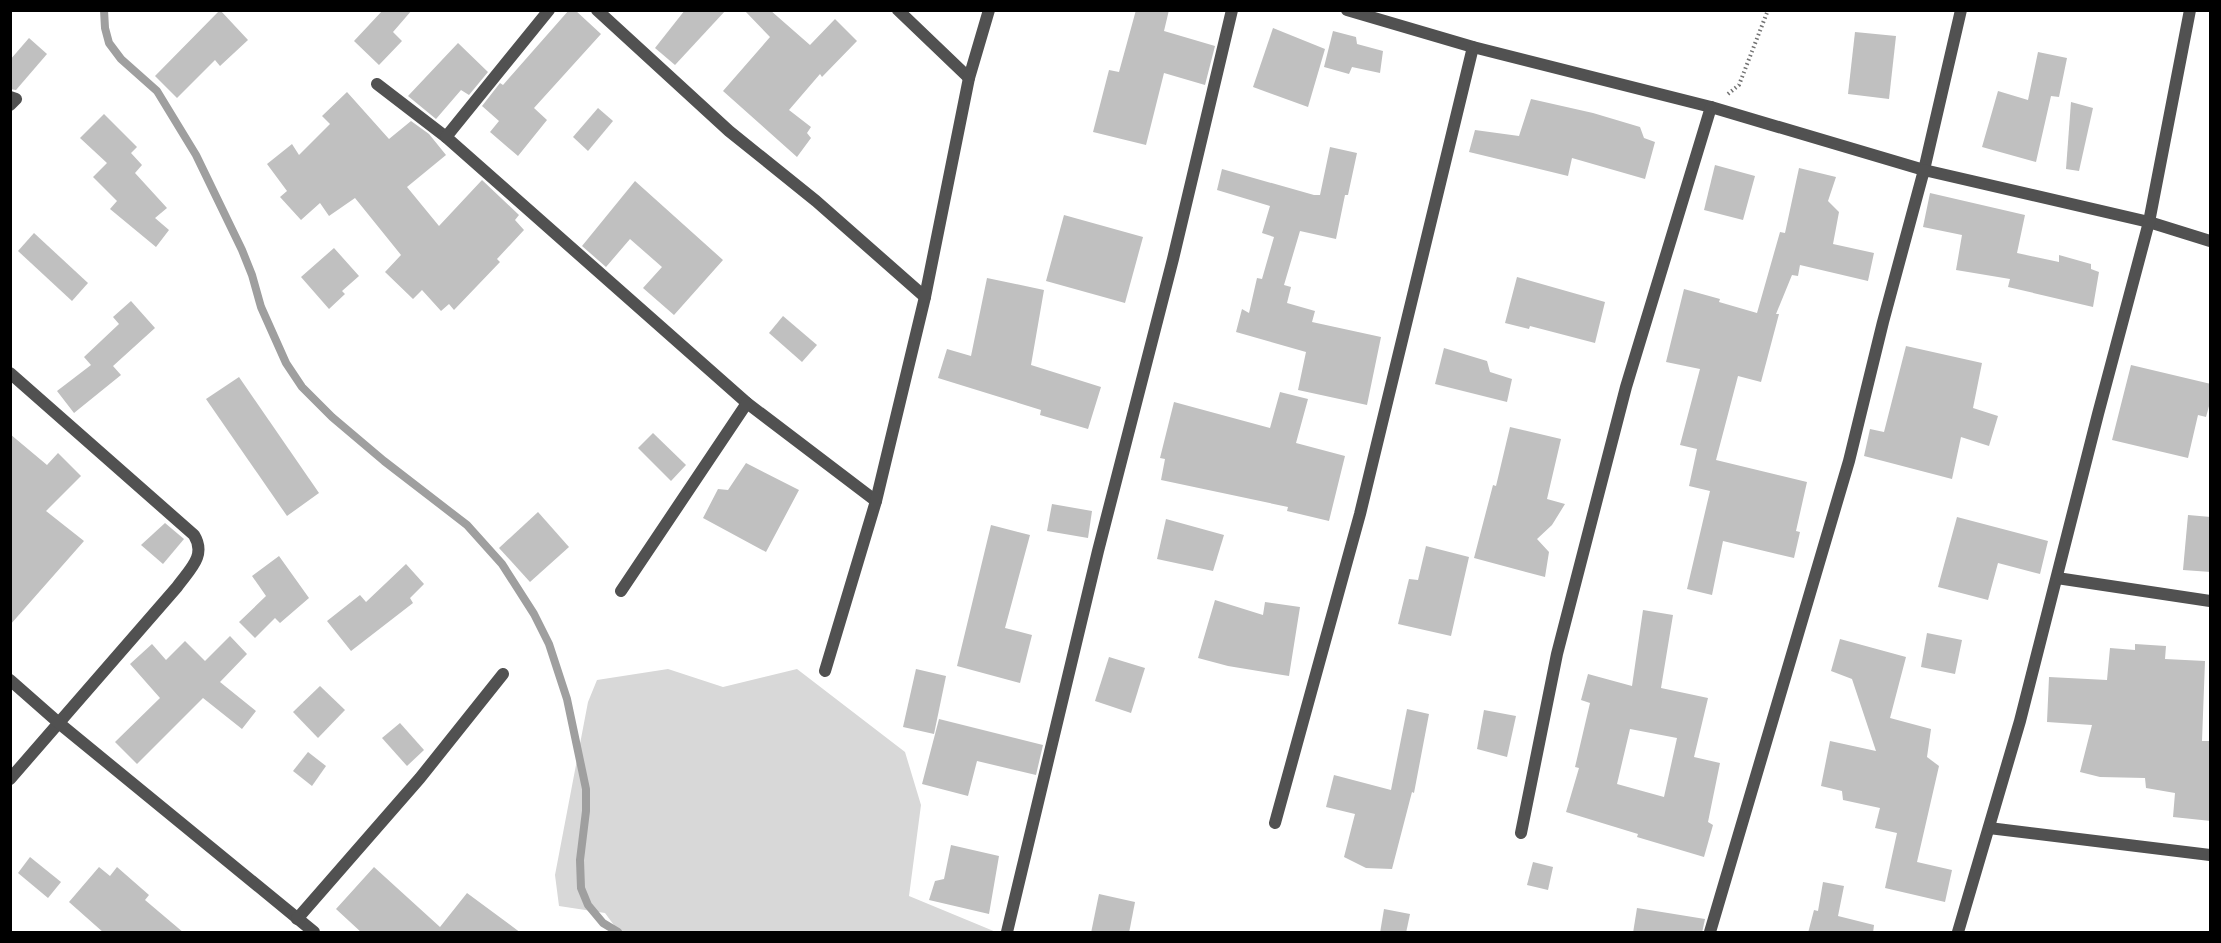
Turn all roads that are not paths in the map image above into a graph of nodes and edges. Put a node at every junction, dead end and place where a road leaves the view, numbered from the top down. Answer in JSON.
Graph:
{"nodes":[{"id":1,"x":549,"y":10,"type":"edge"},
{"id":2,"x":597,"y":10,"type":"edge"},
{"id":3,"x":898,"y":10,"type":"edge"},
{"id":4,"x":989,"y":10,"type":"edge"},
{"id":5,"x":1232,"y":10,"type":"edge"},
{"id":6,"x":1347,"y":10,"type":"edge"},
{"id":7,"x":1961,"y":10,"type":"edge"},
{"id":8,"x":2190,"y":10,"type":"edge"},
{"id":9,"x":1473,"y":47,"type":"junction"},
{"id":10,"x":969,"y":78,"type":"junction"},
{"id":11,"x":377,"y":84,"type":"dead end"},
{"id":12,"x":10,"y":97,"type":"edge"},
{"id":13,"x":10,"y":105,"type":"edge"},
{"id":14,"x":1712,"y":107,"type":"junction"},
{"id":15,"x":446,"y":136,"type":"junction"},
{"id":16,"x":1924,"y":170,"type":"junction"},
{"id":17,"x":2149,"y":222,"type":"junction"},
{"id":18,"x":2211,"y":240,"type":"edge"},
{"id":19,"x":925,"y":297,"type":"junction"},
{"id":20,"x":10,"y":373,"type":"edge"},
{"id":21,"x":747,"y":403,"type":"junction"},
{"id":22,"x":876,"y":501,"type":"junction"},
{"id":23,"x":2057,"y":578,"type":"junction"},
{"id":24,"x":621,"y":591,"type":"dead end"},
{"id":25,"x":2211,"y":601,"type":"edge"},
{"id":26,"x":825,"y":671,"type":"dead end"},
{"id":27,"x":503,"y":674,"type":"dead end"},
{"id":28,"x":10,"y":680,"type":"edge"},
{"id":29,"x":60,"y":724,"type":"junction"},
{"id":30,"x":10,"y":779,"type":"edge"},
{"id":31,"x":1275,"y":823,"type":"dead end"},
{"id":32,"x":1989,"y":828,"type":"junction"},
{"id":33,"x":1521,"y":833,"type":"dead end"},
{"id":34,"x":2211,"y":855,"type":"edge"},
{"id":35,"x":297,"y":919,"type":"junction"},
{"id":36,"x":314,"y":933,"type":"edge"},
{"id":37,"x":1007,"y":933,"type":"edge"},
{"id":38,"x":1710,"y":933,"type":"edge"},
{"id":39,"x":1958,"y":933,"type":"edge"}],
"edges":[{"from":1,"to":15,"type":"street"},
{"from":2,"to":19,"type":"street"},
{"from":3,"to":10,"type":"street"},
{"from":4,"to":10,"type":"street"},
{"from":5,"to":37,"type":"street"},
{"from":6,"to":9,"type":"street"},
{"from":7,"to":16,"type":"street"},
{"from":8,"to":17,"type":"street"},
{"from":9,"to":14,"type":"street"},
{"from":9,"to":31,"type":"street"},
{"from":10,"to":19,"type":"street"},
{"from":11,"to":15,"type":"street"},
{"from":12,"to":13,"type":"street"},
{"from":14,"to":16,"type":"street"},
{"from":14,"to":33,"type":"street"},
{"from":15,"to":21,"type":"street"},
{"from":16,"to":17,"type":"street"},
{"from":16,"to":38,"type":"street"},
{"from":17,"to":18,"type":"street"},
{"from":17,"to":23,"type":"street"},
{"from":19,"to":22,"type":"street"},
{"from":20,"to":29,"type":"street"},
{"from":21,"to":22,"type":"street"},
{"from":21,"to":24,"type":"street"},
{"from":22,"to":26,"type":"street"},
{"from":23,"to":25,"type":"street"},
{"from":23,"to":32,"type":"street"},
{"from":27,"to":35,"type":"street"},
{"from":28,"to":29,"type":"street"},
{"from":29,"to":30,"type":"street"},
{"from":29,"to":35,"type":"street"},
{"from":32,"to":34,"type":"street"},
{"from":32,"to":39,"type":"street"},
{"from":35,"to":36,"type":"street"}]}
